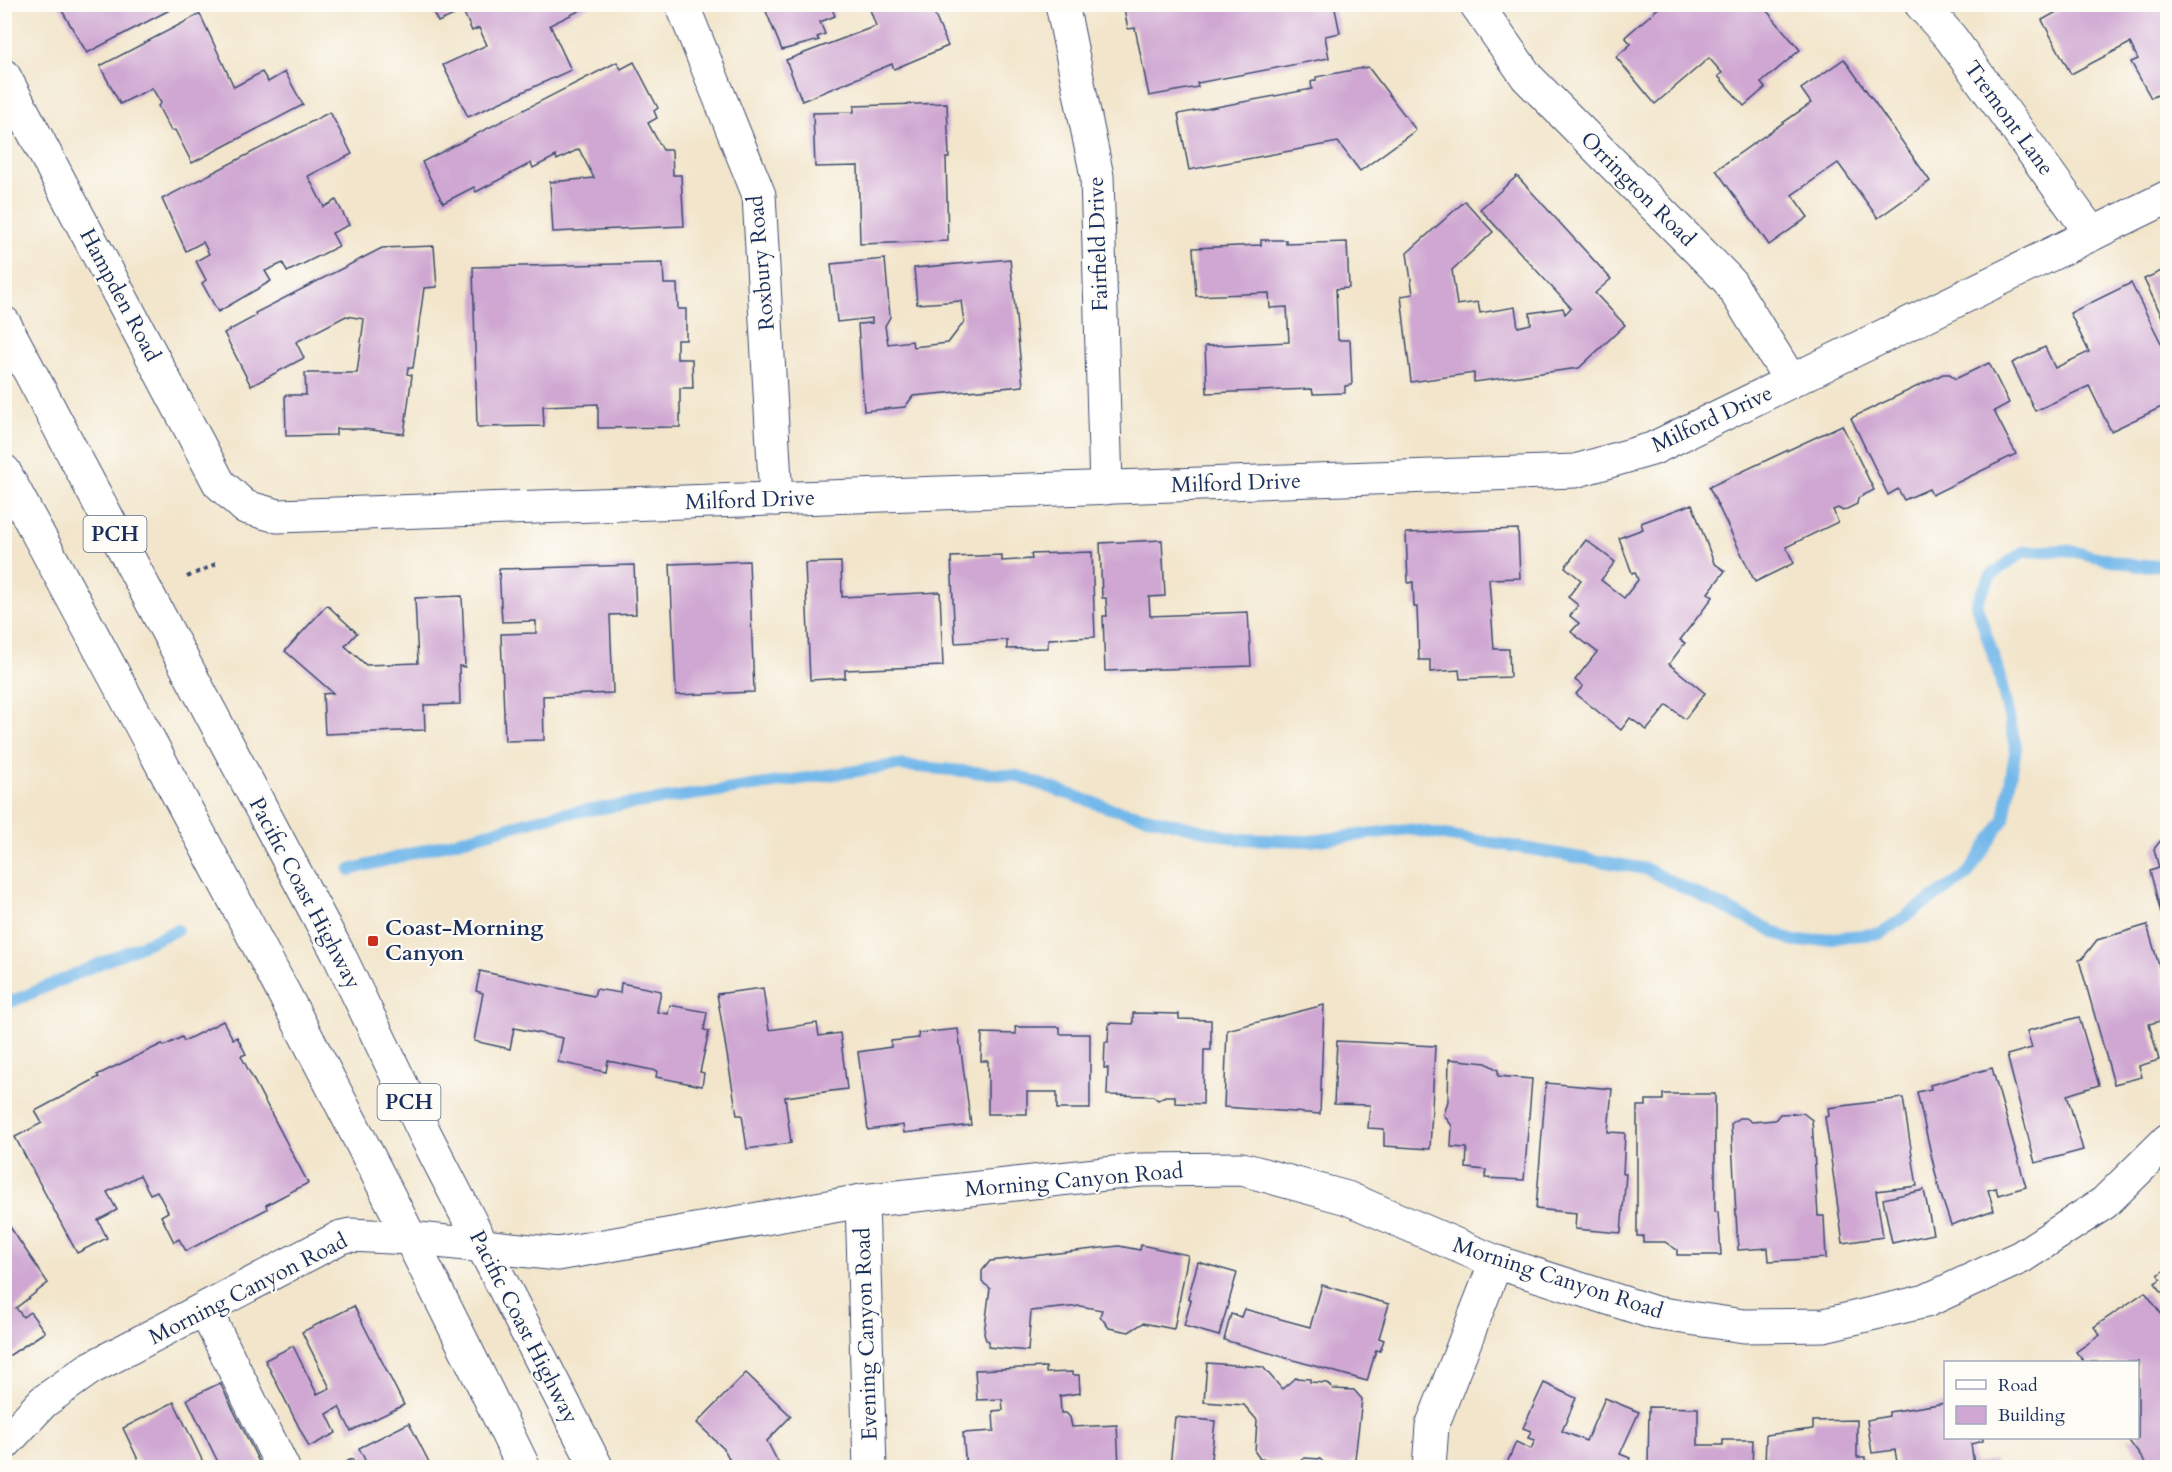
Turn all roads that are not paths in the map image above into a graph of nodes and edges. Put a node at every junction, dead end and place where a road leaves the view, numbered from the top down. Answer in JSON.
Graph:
{"nodes":[{"id":1,"x":682,"y":4,"type":"edge"},
{"id":2,"x":1062,"y":4,"type":"edge"},
{"id":3,"x":1476,"y":4,"type":"edge"},
{"id":4,"x":1921,"y":4,"type":"edge"},
{"id":5,"x":4,"y":76,"type":"edge"},
{"id":6,"x":2168,"y":197,"type":"edge"},
{"id":7,"x":2092,"y":234,"type":"junction"},
{"id":8,"x":4,"y":323,"type":"edge"},
{"id":9,"x":1791,"y":381,"type":"junction"},
{"id":10,"x":4,"y":471,"type":"edge"},
{"id":11,"x":1106,"y":488,"type":"junction"},
{"id":12,"x":776,"y":499,"type":"junction"},
{"id":13,"x":244,"y":507,"type":"joint"},
{"id":14,"x":2168,"y":1140,"type":"edge"},
{"id":15,"x":862,"y":1201,"type":"junction"},
{"id":16,"x":410,"y":1238,"type":"junction"},
{"id":17,"x":482,"y":1246,"type":"junction"},
{"id":18,"x":1496,"y":1262,"type":"junction"},
{"id":19,"x":205,"y":1310,"type":"junction"},
{"id":20,"x":4,"y":1444,"type":"edge"},
{"id":21,"x":283,"y":1467,"type":"edge"},
{"id":22,"x":524,"y":1467,"type":"edge"},
{"id":23,"x":597,"y":1467,"type":"edge"},
{"id":24,"x":870,"y":1467,"type":"edge"},
{"id":25,"x":1429,"y":1467,"type":"edge"}],
"edges":[{"from":1,"to":12,"type":"main road","name":"Roxbury Road"},
{"from":2,"to":11,"type":"main road","name":"Fairfield Drive"},
{"from":3,"to":9,"type":"main road","name":"Orrington Road"},
{"from":4,"to":7,"type":"main road","name":"Tremont Lane"},
{"from":5,"to":13,"type":"main road","name":"Hampden Road"},
{"from":6,"to":7,"type":"main road","name":"Milford Drive"},
{"from":7,"to":9,"type":"main road","name":"Milford Drive"},
{"from":8,"to":17,"type":"main road","name":"Pacific Coast Highway","number":"PCH"},
{"from":9,"to":11,"type":"main road","name":"Milford Drive"},
{"from":10,"to":16,"type":"main road","number":"PCH"},
{"from":11,"to":12,"type":"main road","name":"Milford Drive"},
{"from":12,"to":13,"type":"main road","name":"Milford Drive"},
{"from":14,"to":18,"type":"main road","name":"Morning Canyon Road"},
{"from":15,"to":17,"type":"main road","name":"Morning Canyon Road"},
{"from":15,"to":18,"type":"main road","name":"Morning Canyon Road"},
{"from":15,"to":24,"type":"main road","name":"Evening Canyon Road"},
{"from":16,"to":17,"type":"main road","name":"Morning Canyon Road"},
{"from":16,"to":19,"type":"main road","name":"Morning Canyon Road"},
{"from":16,"to":22,"type":"main road","number":"PCH"},
{"from":17,"to":23,"type":"main road","name":"Pacific Coast Highway","number":"PCH"},
{"from":18,"to":25,"type":"main road"},
{"from":19,"to":20,"type":"main road","name":"Morning Canyon Road"},
{"from":19,"to":21,"type":"main road"}]}
